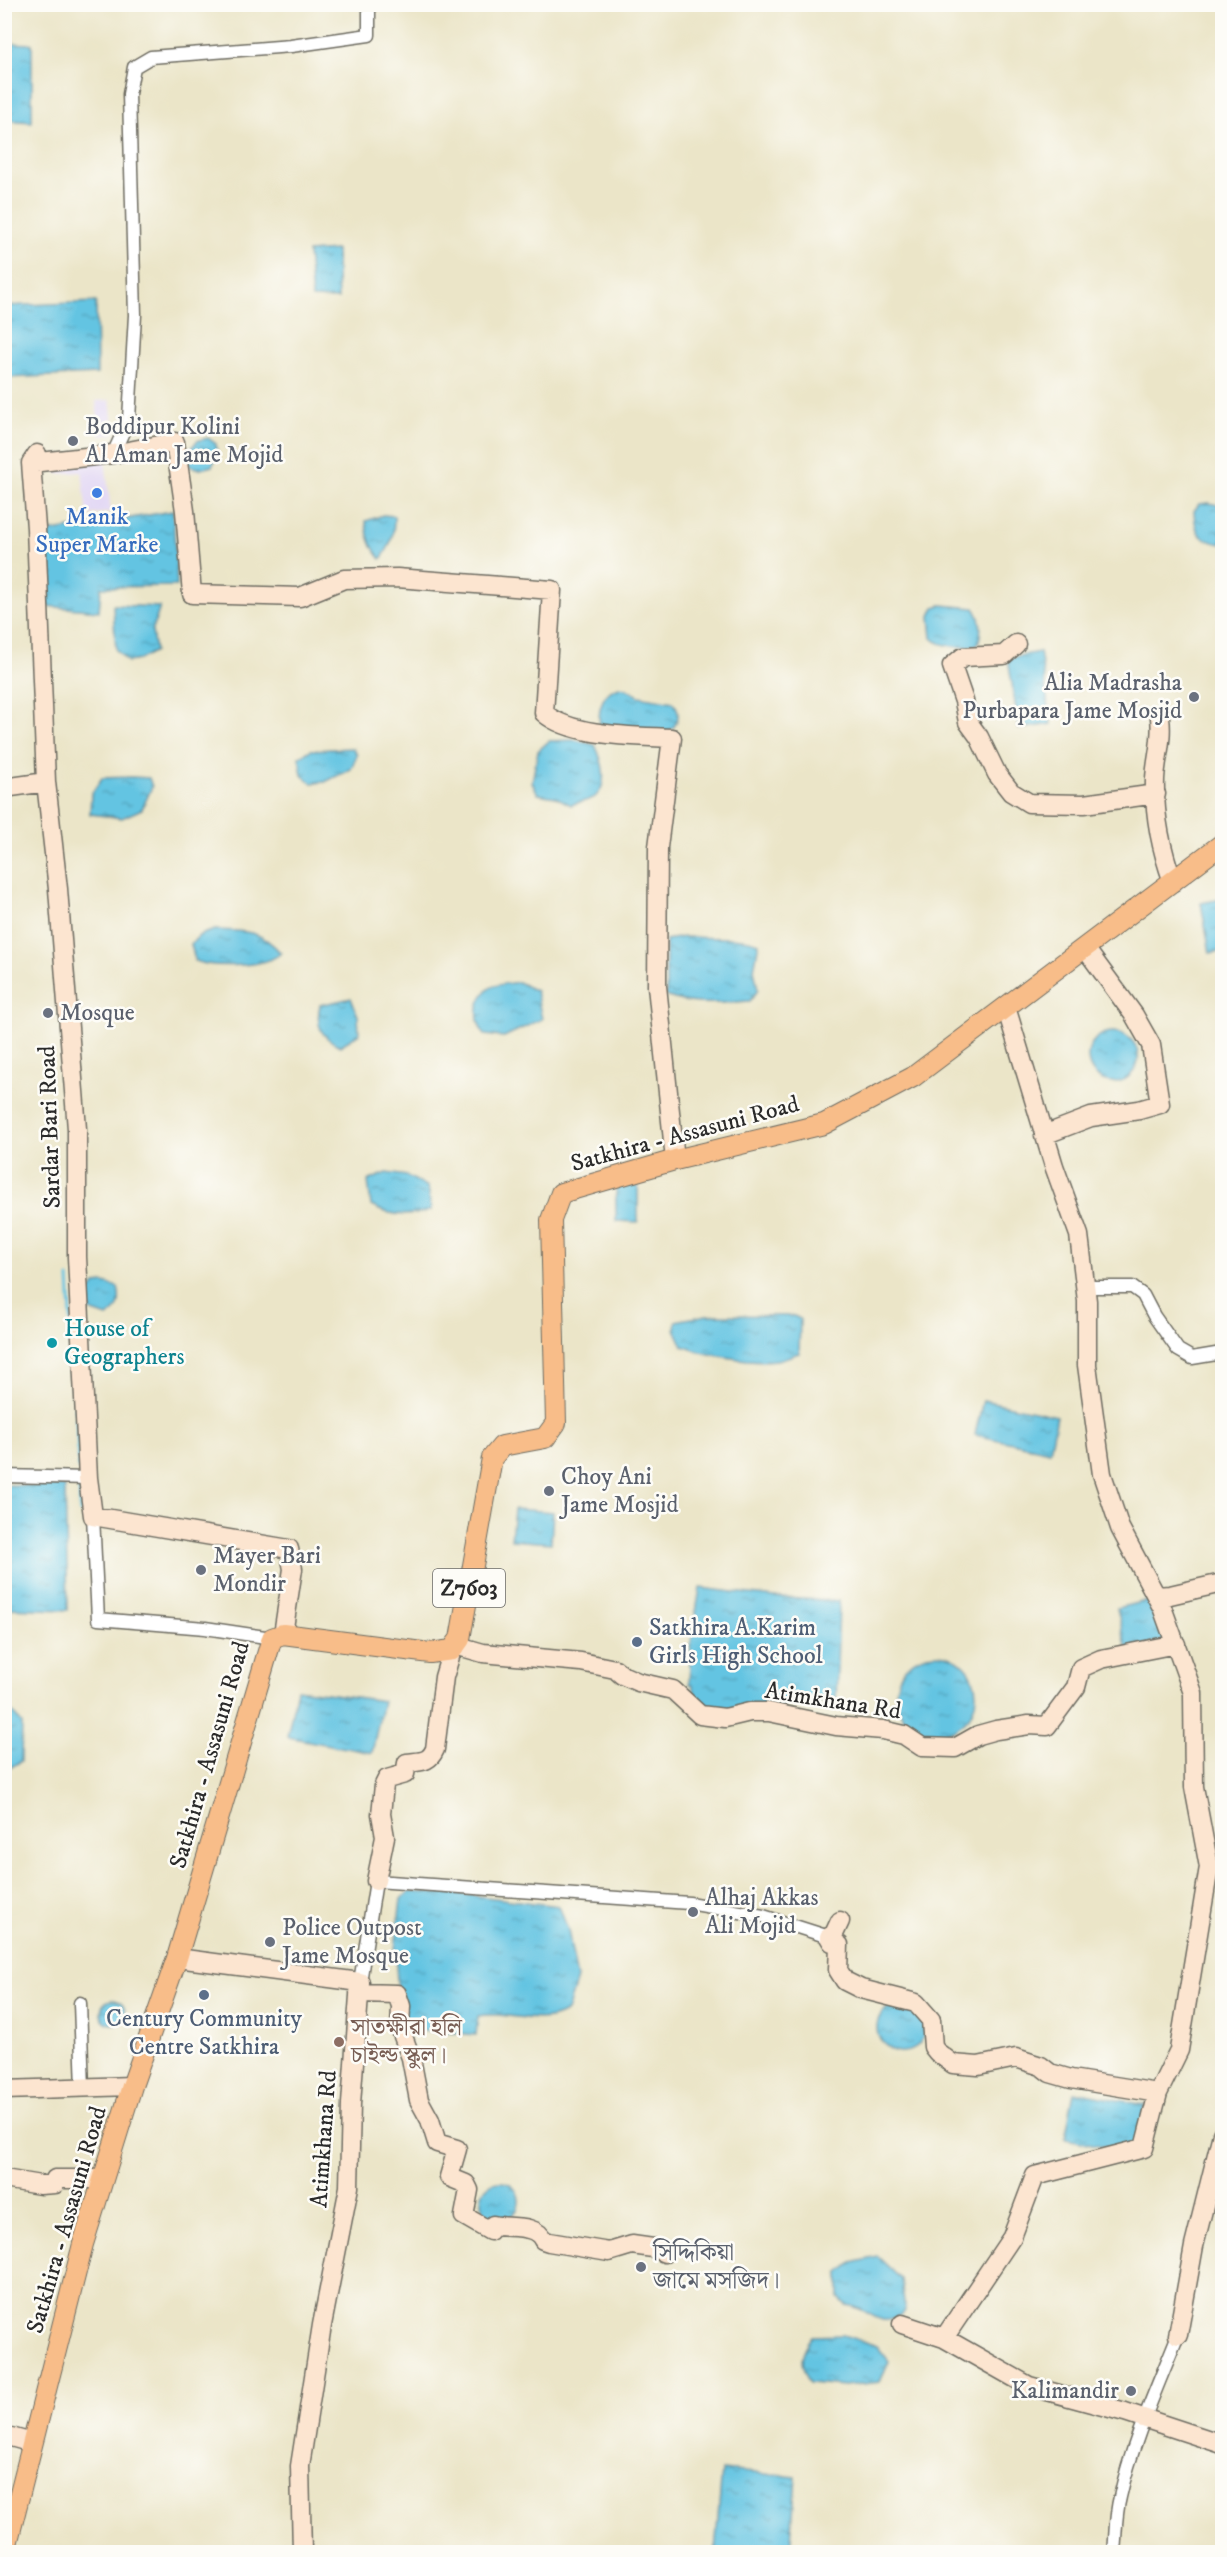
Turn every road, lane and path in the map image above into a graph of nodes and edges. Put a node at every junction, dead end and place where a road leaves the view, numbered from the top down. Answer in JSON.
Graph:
{"nodes":[{"id":1,"x":369,"y":4,"type":"edge"},
{"id":2,"x":113,"y":454,"type":"junction"},
{"id":3,"x":1016,"y":644,"type":"dead end"},
{"id":4,"x":1160,"y":718,"type":"dead end"},
{"id":5,"x":46,"y":782,"type":"junction"},
{"id":6,"x":4,"y":788,"type":"edge"},
{"id":7,"x":1156,"y":794,"type":"junction"},
{"id":8,"x":1222,"y":844,"type":"edge"},
{"id":9,"x":1173,"y":882,"type":"junction"},
{"id":10,"x":1085,"y":948,"type":"junction"},
{"id":11,"x":1006,"y":1007,"type":"junction"},
{"id":12,"x":1044,"y":1135,"type":"junction"},
{"id":13,"x":675,"y":1160,"type":"junction"},
{"id":14,"x":1085,"y":1287,"type":"junction"},
{"id":15,"x":1222,"y":1353,"type":"edge"},
{"id":16,"x":4,"y":1476,"type":"edge"},
{"id":17,"x":88,"y":1478,"type":"junction"},
{"id":18,"x":93,"y":1516,"type":"junction"},
{"id":19,"x":1222,"y":1583,"type":"edge"},
{"id":20,"x":1156,"y":1596,"type":"junction"},
{"id":21,"x":277,"y":1636,"type":"junction"},
{"id":22,"x":1176,"y":1644,"type":"junction"},
{"id":23,"x":453,"y":1648,"type":"junction"},
{"id":24,"x":376,"y":1881,"type":"junction"},
{"id":25,"x":840,"y":1921,"type":"dead end"},
{"id":26,"x":829,"y":1937,"type":"junction"},
{"id":27,"x":177,"y":1959,"type":"junction"},
{"id":28,"x":359,"y":1987,"type":"junction"},
{"id":29,"x":80,"y":2003,"type":"dead end"},
{"id":30,"x":132,"y":2086,"type":"junction"},
{"id":31,"x":83,"y":2089,"type":"junction"},
{"id":32,"x":4,"y":2090,"type":"edge"},
{"id":33,"x":1158,"y":2093,"type":"junction"},
{"id":34,"x":1222,"y":2134,"type":"edge"},
{"id":35,"x":4,"y":2179,"type":"edge"},
{"id":36,"x":103,"y":2179,"type":"junction"},
{"id":37,"x":665,"y":2253,"type":"dead end"},
{"id":38,"x":902,"y":2324,"type":"dead end"},
{"id":39,"x":1178,"y":2335,"type":"joint"},
{"id":40,"x":944,"y":2338,"type":"junction"},
{"id":41,"x":1145,"y":2419,"type":"junction"},
{"id":42,"x":4,"y":2435,"type":"edge"},
{"id":43,"x":32,"y":2443,"type":"junction"},
{"id":44,"x":1222,"y":2444,"type":"edge"},
{"id":45,"x":4,"y":2553,"type":"edge"},
{"id":46,"x":302,"y":2553,"type":"edge"},
{"id":47,"x":1114,"y":2553,"type":"edge"}],
"edges":[{"from":1,"to":2,"type":"street"},
{"from":2,"to":5,"type":"main road","name":"Sardar Bari Road"},
{"from":2,"to":13,"type":"main road"},
{"from":3,"to":7,"type":"main road"},
{"from":4,"to":7,"type":"main road"},
{"from":5,"to":6,"type":"main road"},
{"from":5,"to":17,"type":"main road","name":"Sardar Bari Road"},
{"from":7,"to":9,"type":"main road"},
{"from":8,"to":9,"type":"main road","name":"Satkhira - Assasuni Road","number":"Z7603"},
{"from":9,"to":10,"type":"main road","name":"Satkhira - Assasuni Road","number":"Z7603"},
{"from":10,"to":11,"type":"main road","name":"Satkhira - Assasuni Road","number":"Z7603"},
{"from":10,"to":12,"type":"main road"},
{"from":11,"to":12,"type":"main road"},
{"from":11,"to":13,"type":"main road","name":"Satkhira - Assasuni Road","number":"Z7603"},
{"from":12,"to":14,"type":"main road"},
{"from":13,"to":23,"type":"main road","name":"Satkhira - Assasuni Road","number":"Z7603"},
{"from":14,"to":15,"type":"street"},
{"from":14,"to":20,"type":"main road"},
{"from":16,"to":17,"type":"street"},
{"from":17,"to":18,"type":"main road","name":"Sardar Bari Road"},
{"from":18,"to":21,"type":"street"},
{"from":18,"to":21,"type":"main road"},
{"from":19,"to":20,"type":"main road"},
{"from":20,"to":22,"type":"main road"},
{"from":21,"to":23,"type":"main road","name":"Satkhira - Assasuni Road"},
{"from":21,"to":27,"type":"main road","name":"Satkhira - Assasuni Road"},
{"from":22,"to":23,"type":"main road","name":"Atimkhana Rd"},
{"from":22,"to":33,"type":"main road"},
{"from":23,"to":24,"type":"main road"},
{"from":24,"to":26,"type":"street"},
{"from":24,"to":28,"type":"street"},
{"from":25,"to":26,"type":"main road"},
{"from":26,"to":33,"type":"main road"},
{"from":27,"to":28,"type":"main road"},
{"from":27,"to":30,"type":"main road","name":"Satkhira - Assasuni Road"},
{"from":28,"to":37,"type":"main road"},
{"from":28,"to":46,"type":"main road","name":"Atimkhana Rd"},
{"from":29,"to":31,"type":"street"},
{"from":30,"to":31,"type":"main road"},
{"from":30,"to":36,"type":"main road","name":"Satkhira - Assasuni Road"},
{"from":31,"to":32,"type":"main road"},
{"from":33,"to":40,"type":"main road"},
{"from":34,"to":39,"type":"main road"},
{"from":35,"to":36,"type":"main road"},
{"from":36,"to":43,"type":"main road","name":"Satkhira - Assasuni Road"},
{"from":38,"to":40,"type":"main road"},
{"from":39,"to":41,"type":"street"},
{"from":40,"to":41,"type":"main road"},
{"from":41,"to":44,"type":"main road"},
{"from":41,"to":47,"type":"street"},
{"from":42,"to":43,"type":"main road"},
{"from":43,"to":45,"type":"main road","name":"Satkhira - Assasuni Road"}]}
